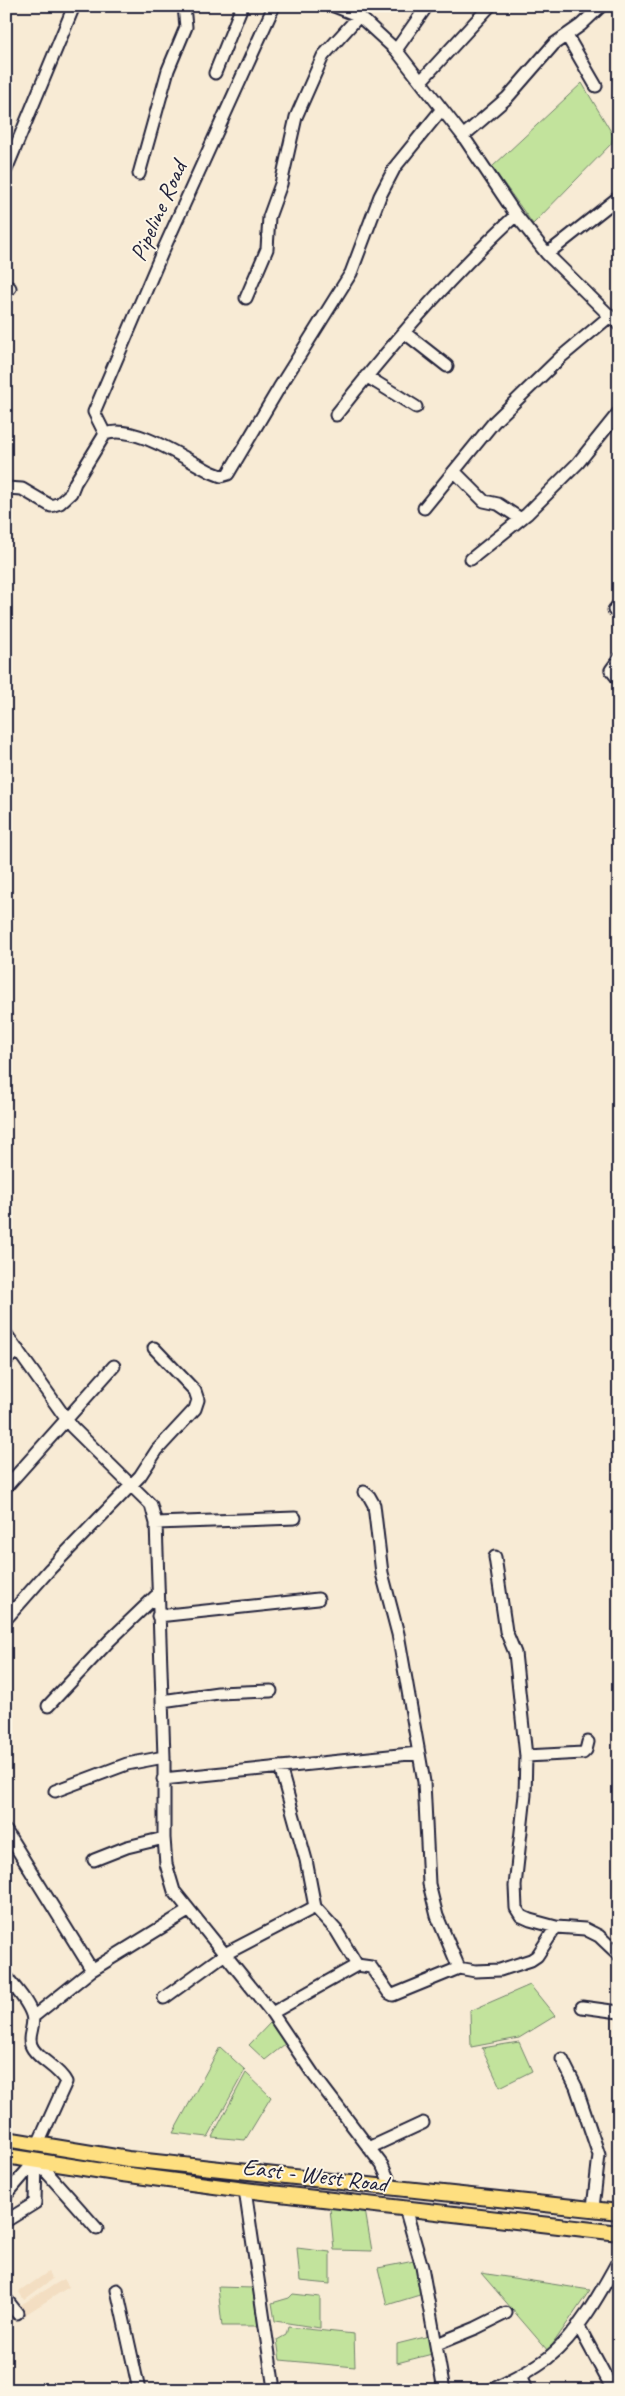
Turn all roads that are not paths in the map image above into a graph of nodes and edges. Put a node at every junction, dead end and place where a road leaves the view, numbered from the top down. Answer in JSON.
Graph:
{"nodes":[{"id":1,"x":74,"y":6,"type":"edge"},
{"id":2,"x":184,"y":6,"type":"edge"},
{"id":3,"x":242,"y":6,"type":"edge"},
{"id":4,"x":274,"y":6,"type":"edge"},
{"id":5,"x":334,"y":6,"type":"edge"},
{"id":6,"x":427,"y":6,"type":"edge"},
{"id":7,"x":490,"y":6,"type":"edge"},
{"id":8,"x":602,"y":6,"type":"edge"},
{"id":9,"x":359,"y":16,"type":"junction"},
{"id":10,"x":567,"y":36,"type":"junction"},
{"id":11,"x":396,"y":50,"type":"junction"},
{"id":12,"x":215,"y":73,"type":"dead end"},
{"id":13,"x":420,"y":81,"type":"junction"},
{"id":14,"x":596,"y":86,"type":"dead end"},
{"id":15,"x":442,"y":108,"type":"junction"},
{"id":16,"x":463,"y":136,"type":"junction"},
{"id":17,"x":6,"y":170,"type":"edge"},
{"id":18,"x":139,"y":174,"type":"dead end"},
{"id":19,"x":619,"y":198,"type":"edge"},
{"id":20,"x":516,"y":215,"type":"junction"},
{"id":21,"x":547,"y":254,"type":"junction"},
{"id":22,"x":246,"y":298,"type":"dead end"},
{"id":23,"x":610,"y":316,"type":"junction"},
{"id":24,"x":619,"y":325,"type":"edge"},
{"id":25,"x":405,"y":333,"type":"junction"},
{"id":26,"x":447,"y":366,"type":"dead end"},
{"id":27,"x":366,"y":376,"type":"junction"},
{"id":28,"x":416,"y":407,"type":"dead end"},
{"id":29,"x":619,"y":412,"type":"edge"},
{"id":30,"x":336,"y":415,"type":"dead end"},
{"id":31,"x":105,"y":434,"type":"junction"},
{"id":32,"x":454,"y":472,"type":"junction"},
{"id":33,"x":6,"y":488,"type":"edge"},
{"id":34,"x":424,"y":508,"type":"dead end"},
{"id":35,"x":521,"y":519,"type":"junction"},
{"id":36,"x":471,"y":559,"type":"dead end"},
{"id":37,"x":619,"y":659,"type":"edge"},
{"id":38,"x":619,"y":680,"type":"edge"},
{"id":39,"x":6,"y":1334,"type":"edge"},
{"id":40,"x":154,"y":1348,"type":"dead end"},
{"id":41,"x":18,"y":1350,"type":"junction"},
{"id":42,"x":6,"y":1360,"type":"edge"},
{"id":43,"x":114,"y":1366,"type":"dead end"},
{"id":44,"x":66,"y":1418,"type":"junction"},
{"id":45,"x":132,"y":1486,"type":"junction"},
{"id":46,"x":6,"y":1487,"type":"edge"},
{"id":47,"x":364,"y":1492,"type":"dead end"},
{"id":48,"x":295,"y":1518,"type":"dead end"},
{"id":49,"x":156,"y":1524,"type":"junction"},
{"id":50,"x":495,"y":1557,"type":"dead end"},
{"id":51,"x":158,"y":1594,"type":"junction"},
{"id":52,"x":318,"y":1599,"type":"dead end"},
{"id":53,"x":158,"y":1616,"type":"junction"},
{"id":54,"x":6,"y":1619,"type":"edge"},
{"id":55,"x":271,"y":1691,"type":"dead end"},
{"id":56,"x":162,"y":1701,"type":"junction"},
{"id":57,"x":48,"y":1706,"type":"dead end"},
{"id":58,"x":588,"y":1742,"type":"dead end"},
{"id":59,"x":419,"y":1753,"type":"junction"},
{"id":60,"x":526,"y":1756,"type":"junction"},
{"id":61,"x":164,"y":1757,"type":"junction"},
{"id":62,"x":280,"y":1767,"type":"junction"},
{"id":63,"x":163,"y":1779,"type":"junction"},
{"id":64,"x":55,"y":1791,"type":"dead end"},
{"id":65,"x":6,"y":1831,"type":"edge"},
{"id":66,"x":164,"y":1838,"type":"junction"},
{"id":67,"x":94,"y":1860,"type":"dead end"},
{"id":68,"x":316,"y":1907,"type":"junction"},
{"id":69,"x":188,"y":1911,"type":"junction"},
{"id":70,"x":556,"y":1927,"type":"junction"},
{"id":71,"x":225,"y":1954,"type":"junction"},
{"id":72,"x":619,"y":1955,"type":"edge"},
{"id":73,"x":357,"y":1965,"type":"junction"},
{"id":74,"x":459,"y":1968,"type":"junction"},
{"id":75,"x":92,"y":1970,"type":"junction"},
{"id":76,"x":6,"y":1976,"type":"edge"},
{"id":77,"x":164,"y":1998,"type":"dead end"},
{"id":78,"x":582,"y":2007,"type":"dead end"},
{"id":79,"x":619,"y":2012,"type":"edge"},
{"id":80,"x":272,"y":2013,"type":"junction"},
{"id":81,"x":33,"y":2017,"type":"junction"},
{"id":82,"x":562,"y":2058,"type":"dead end"},
{"id":83,"x":423,"y":2123,"type":"dead end"},
{"id":84,"x":6,"y":2139,"type":"edge"},
{"id":85,"x":38,"y":2144,"type":"junction"},
{"id":86,"x":369,"y":2148,"type":"junction"},
{"id":87,"x":6,"y":2156,"type":"edge"},
{"id":88,"x":36,"y":2160,"type":"junction"},
{"id":89,"x":392,"y":2187,"type":"junction"},
{"id":90,"x":244,"y":2190,"type":"junction"},
{"id":91,"x":6,"y":2195,"type":"edge"},
{"id":92,"x":405,"y":2208,"type":"junction"},
{"id":93,"x":593,"y":2208,"type":"junction"},
{"id":94,"x":619,"y":2212,"type":"edge"},
{"id":95,"x":6,"y":2221,"type":"edge"},
{"id":96,"x":97,"y":2229,"type":"dead end"},
{"id":97,"x":619,"y":2234,"type":"edge"},
{"id":98,"x":619,"y":2259,"type":"edge"},
{"id":99,"x":117,"y":2290,"type":"dead end"},
{"id":100,"x":6,"y":2299,"type":"edge"},
{"id":101,"x":17,"y":2313,"type":"dead end"},
{"id":102,"x":506,"y":2313,"type":"dead end"},
{"id":103,"x":578,"y":2325,"type":"junction"},
{"id":104,"x":437,"y":2344,"type":"junction"},
{"id":105,"x":520,"y":2376,"type":"junction"},
{"id":106,"x":273,"y":2382,"type":"dead end"},
{"id":107,"x":139,"y":2390,"type":"edge"},
{"id":108,"x":444,"y":2390,"type":"edge"},
{"id":109,"x":491,"y":2390,"type":"edge"},
{"id":110,"x":526,"y":2390,"type":"edge"},
{"id":111,"x":613,"y":2390,"type":"edge"}],
"edges":[{"from":1,"to":17,"type":"street"},
{"from":2,"to":18,"type":"street"},
{"from":3,"to":12,"type":"street"},
{"from":4,"to":31,"type":"street","name":"Pipeline Road"},
{"from":5,"to":9,"type":"street"},
{"from":6,"to":11,"type":"street"},
{"from":7,"to":13,"type":"street"},
{"from":8,"to":10,"type":"street"},
{"from":9,"to":11,"type":"street"},
{"from":9,"to":22,"type":"street"},
{"from":10,"to":14,"type":"street"},
{"from":10,"to":16,"type":"street"},
{"from":11,"to":13,"type":"street"},
{"from":13,"to":15,"type":"street"},
{"from":15,"to":16,"type":"street"},
{"from":15,"to":31,"type":"street"},
{"from":16,"to":20,"type":"street"},
{"from":19,"to":21,"type":"street"},
{"from":20,"to":21,"type":"street"},
{"from":20,"to":25,"type":"street"},
{"from":21,"to":23,"type":"street"},
{"from":23,"to":24,"type":"street"},
{"from":23,"to":32,"type":"street"},
{"from":25,"to":26,"type":"street"},
{"from":25,"to":27,"type":"street"},
{"from":27,"to":28,"type":"street"},
{"from":27,"to":30,"type":"street"},
{"from":29,"to":35,"type":"street"},
{"from":31,"to":33,"type":"street"},
{"from":32,"to":34,"type":"street"},
{"from":32,"to":35,"type":"street"},
{"from":35,"to":36,"type":"street"},
{"from":37,"to":38,"type":"street"},
{"from":39,"to":41,"type":"street"},
{"from":40,"to":45,"type":"street"},
{"from":41,"to":42,"type":"street"},
{"from":41,"to":44,"type":"street"},
{"from":43,"to":44,"type":"street"},
{"from":44,"to":45,"type":"street"},
{"from":44,"to":46,"type":"street"},
{"from":45,"to":49,"type":"street"},
{"from":45,"to":54,"type":"street"},
{"from":47,"to":59,"type":"street"},
{"from":48,"to":49,"type":"street"},
{"from":49,"to":51,"type":"street"},
{"from":50,"to":60,"type":"street"},
{"from":51,"to":53,"type":"street"},
{"from":51,"to":57,"type":"street"},
{"from":52,"to":53,"type":"street"},
{"from":53,"to":56,"type":"street"},
{"from":55,"to":56,"type":"street"},
{"from":56,"to":61,"type":"street"},
{"from":58,"to":60,"type":"street"},
{"from":59,"to":62,"type":"street"},
{"from":59,"to":74,"type":"street"},
{"from":60,"to":70,"type":"street"},
{"from":61,"to":63,"type":"street"},
{"from":61,"to":64,"type":"street"},
{"from":62,"to":63,"type":"street"},
{"from":62,"to":68,"type":"street"},
{"from":63,"to":66,"type":"street"},
{"from":65,"to":75,"type":"street"},
{"from":66,"to":67,"type":"street"},
{"from":66,"to":69,"type":"street"},
{"from":68,"to":71,"type":"street"},
{"from":68,"to":73,"type":"street"},
{"from":69,"to":71,"type":"street"},
{"from":69,"to":75,"type":"street"},
{"from":70,"to":72,"type":"street"},
{"from":70,"to":74,"type":"street"},
{"from":71,"to":77,"type":"street"},
{"from":71,"to":80,"type":"street"},
{"from":73,"to":74,"type":"street"},
{"from":73,"to":80,"type":"street"},
{"from":75,"to":81,"type":"street"},
{"from":76,"to":81,"type":"street"},
{"from":78,"to":79,"type":"street"},
{"from":80,"to":86,"type":"street"},
{"from":81,"to":85,"type":"street"},
{"from":82,"to":93,"type":"street"},
{"from":83,"to":86,"type":"street"},
{"from":84,"to":85,"type":"main road","name":"East - West Road"},
{"from":85,"to":89,"type":"main road","name":"East - West Road"},
{"from":86,"to":89,"type":"street"},
{"from":87,"to":88,"type":"main road","name":"East - West Road"},
{"from":88,"to":90,"type":"main road","name":"East - West Road"},
{"from":88,"to":91,"type":"street"},
{"from":88,"to":95,"type":"street"},
{"from":88,"to":96,"type":"street"},
{"from":89,"to":93,"type":"main road","name":"East - West Road"},
{"from":90,"to":92,"type":"main road","name":"East - West Road"},
{"from":90,"to":106,"type":"street"},
{"from":92,"to":97,"type":"main road","name":"East - West Road"},
{"from":92,"to":104,"type":"street"},
{"from":93,"to":94,"type":"main road","name":"East - West Road"},
{"from":98,"to":103,"type":"street"},
{"from":99,"to":107,"type":"street"},
{"from":100,"to":101,"type":"street"},
{"from":102,"to":104,"type":"street"},
{"from":103,"to":105,"type":"street"},
{"from":103,"to":111,"type":"street"},
{"from":104,"to":108,"type":"street"},
{"from":105,"to":109,"type":"street"},
{"from":105,"to":110,"type":"street"}]}
